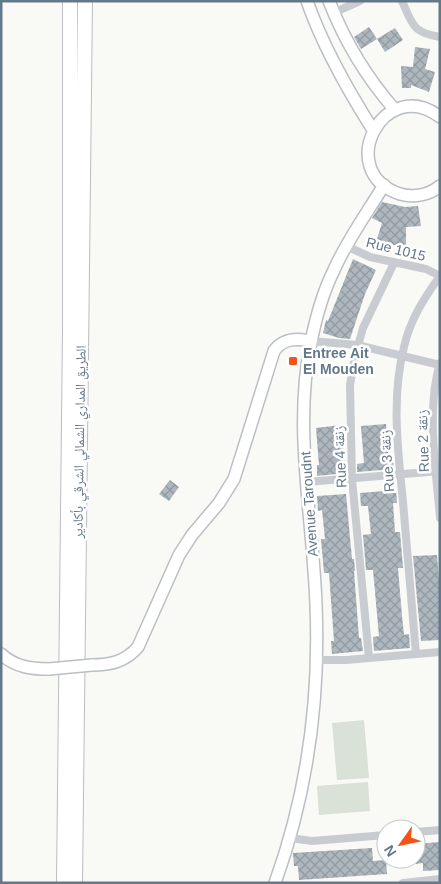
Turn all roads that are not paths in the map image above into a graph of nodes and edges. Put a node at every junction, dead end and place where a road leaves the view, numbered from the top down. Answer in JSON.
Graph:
{"nodes":[{"id":1,"x":70,"y":1,"type":"edge"},
{"id":2,"x":85,"y":1,"type":"edge"},
{"id":3,"x":308,"y":1,"type":"edge"},
{"id":4,"x":329,"y":1,"type":"edge"},
{"id":5,"x":360,"y":1,"type":"edge"},
{"id":6,"x":402,"y":1,"type":"edge"},
{"id":7,"x":333,"y":12,"type":"junction"},
{"id":8,"x":440,"y":37,"type":"edge"},
{"id":9,"x":395,"y":110,"type":"junction"},
{"id":10,"x":440,"y":117,"type":"edge"},
{"id":11,"x":373,"y":130,"type":"junction"},
{"id":12,"x":384,"y":185,"type":"junction"},
{"id":13,"x":439,"y":189,"type":"edge"},
{"id":14,"x":346,"y":246,"type":"junction"},
{"id":15,"x":394,"y":263,"type":"junction"},
{"id":16,"x":440,"y":276,"type":"edge"},
{"id":17,"x":311,"y":341,"type":"junction"},
{"id":18,"x":358,"y":345,"type":"junction"},
{"id":19,"x":402,"y":355,"type":"junction"},
{"id":20,"x":440,"y":364,"type":"edge"},
{"id":21,"x":438,"y":472,"type":"edge"},
{"id":22,"x":400,"y":476,"type":"junction"},
{"id":23,"x":352,"y":479,"type":"junction"},
{"id":24,"x":307,"y":482,"type":"junction"},
{"id":25,"x":440,"y":518,"type":"edge"},
{"id":26,"x":440,"y":652,"type":"edge"},
{"id":27,"x":1,"y":654,"type":"edge"},
{"id":28,"x":416,"y":654,"type":"junction"},
{"id":29,"x":369,"y":658,"type":"junction"},
{"id":30,"x":317,"y":660,"type":"junction"},
{"id":31,"x":440,"y":830,"type":"edge"},
{"id":32,"x":426,"y":831,"type":"edge"},
{"id":33,"x":376,"y":836,"type":"edge"},
{"id":34,"x":290,"y":838,"type":"junction"},
{"id":35,"x":440,"y":879,"type":"edge"},
{"id":36,"x":64,"y":883,"type":"edge"},
{"id":37,"x":74,"y":883,"type":"edge"},
{"id":38,"x":275,"y":883,"type":"edge"},
{"id":39,"x":403,"y":883,"type":"edge"}],
"edges":[{"from":1,"to":36,"type":"highway","name":"الطريق المداري الشمالي الشرقي بأكادير"},
{"from":2,"to":37,"type":"highway","name":"الطريق المداري الشمالي الشرقي بأكادير"},
{"from":3,"to":11,"type":"street"},
{"from":4,"to":7,"type":"street"},
{"from":5,"to":7,"type":"street"},
{"from":6,"to":8,"type":"street"},
{"from":7,"to":9,"type":"street"},
{"from":9,"to":10,"type":"street"},
{"from":9,"to":11,"type":"street"},
{"from":11,"to":12,"type":"street"},
{"from":12,"to":13,"type":"street"},
{"from":12,"to":14,"type":"street","name":"Avenue Taroudnt"},
{"from":14,"to":15,"type":"street","name":"Rue 1015"},
{"from":14,"to":17,"type":"street","name":"Avenue Taroudnt"},
{"from":15,"to":16,"type":"street","name":"Rue 1015"},
{"from":15,"to":18,"type":"street","name":"Rue 4 زنقة"},
{"from":16,"to":19,"type":"street","name":"Rue 3 زنقة"},
{"from":17,"to":18,"type":"street"},
{"from":17,"to":24,"type":"street","name":"Avenue Taroudnt"},
{"from":17,"to":27,"type":"street","bridge":true},
{"from":18,"to":19,"type":"street"},
{"from":18,"to":23,"type":"street","name":"Rue 4 زنقة"},
{"from":19,"to":20,"type":"street"},
{"from":19,"to":22,"type":"street","name":"Rue 3 زنقة"},
{"from":20,"to":21,"type":"street","name":"Rue 2 زنقة"},
{"from":21,"to":22,"type":"street"},
{"from":21,"to":25,"type":"street","name":"Rue 2 زنقة"},
{"from":22,"to":23,"type":"street"},
{"from":22,"to":28,"type":"street","name":"Rue 3 زنقة"},
{"from":23,"to":24,"type":"street"},
{"from":23,"to":29,"type":"street","name":"Rue 4 زنقة"},
{"from":24,"to":30,"type":"street","name":"Avenue Taroudnt"},
{"from":26,"to":28,"type":"street"},
{"from":28,"to":29,"type":"street"},
{"from":29,"to":30,"type":"street"},
{"from":30,"to":34,"type":"street","name":"Avenue Taroudnt"},
{"from":31,"to":32,"type":"street"},
{"from":33,"to":34,"type":"street"},
{"from":34,"to":38,"type":"street","name":"Avenue Taroudnt"},
{"from":35,"to":39,"type":"street"}]}
